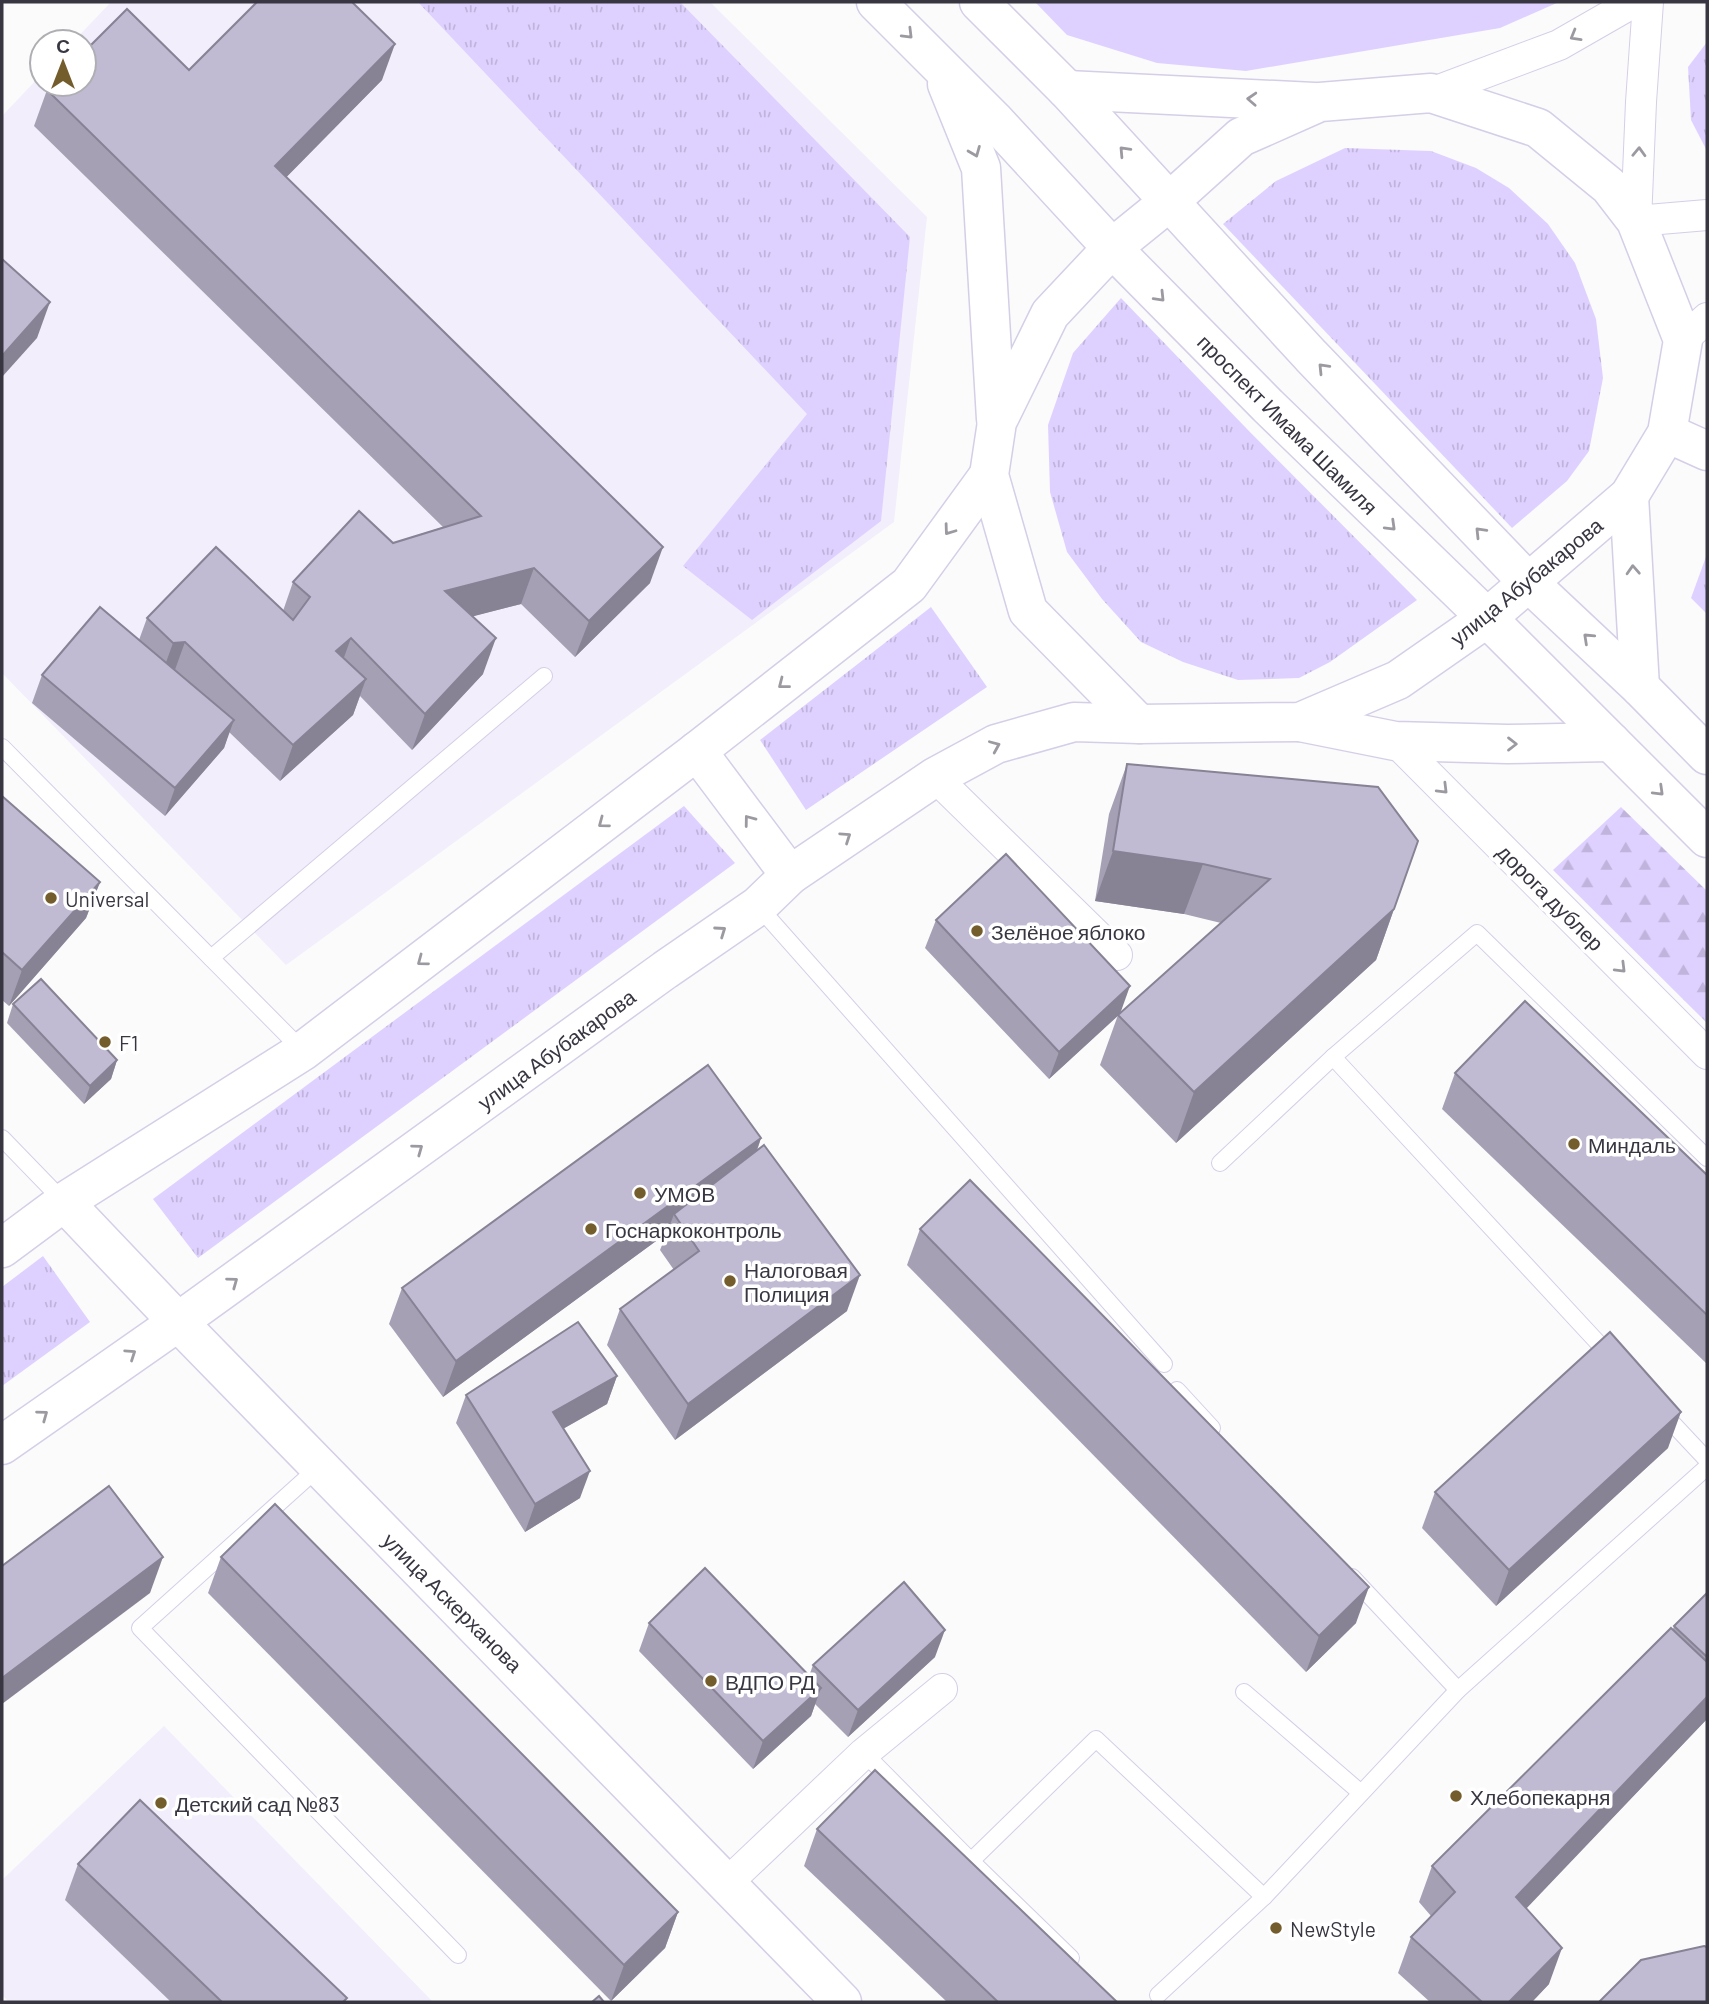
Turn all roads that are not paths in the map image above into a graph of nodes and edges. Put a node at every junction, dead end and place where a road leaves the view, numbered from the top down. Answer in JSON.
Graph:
{"nodes":[{"id":1,"x":876,"y":2,"type":"edge"},
{"id":2,"x":979,"y":2,"type":"edge"},
{"id":3,"x":1634,"y":2,"type":"edge"},
{"id":4,"x":1648,"y":2,"type":"edge"},
{"id":5,"x":940,"y":66,"type":"junction"},
{"id":6,"x":1067,"y":90,"type":"junction"},
{"id":7,"x":1431,"y":93,"type":"junction"},
{"id":8,"x":1320,"y":102,"type":"junction"},
{"id":9,"x":1170,"y":201,"type":"junction"},
{"id":10,"x":1707,"y":215,"type":"edge"},
{"id":11,"x":1636,"y":221,"type":"junction"},
{"id":12,"x":1112,"y":248,"type":"junction"},
{"id":13,"x":1699,"y":340,"type":"edge"},
{"id":14,"x":997,"y":422,"type":"junction"},
{"id":15,"x":1667,"y":433,"type":"junction"},
{"id":16,"x":1707,"y":451,"type":"edge"},
{"id":17,"x":989,"y":475,"type":"junction"},
{"id":18,"x":1629,"y":496,"type":"junction"},
{"id":19,"x":1527,"y":581,"type":"junction"},
{"id":20,"x":1487,"y":618,"type":"junction"},
{"id":21,"x":544,"y":676,"type":"dead end"},
{"id":22,"x":1640,"y":687,"type":"junction"},
{"id":23,"x":1300,"y":722,"type":"junction"},
{"id":24,"x":1139,"y":724,"type":"junction"},
{"id":25,"x":1395,"y":741,"type":"junction"},
{"id":26,"x":1611,"y":742,"type":"junction"},
{"id":27,"x":2,"y":747,"type":"edge"},
{"id":28,"x":697,"y":751,"type":"junction"},
{"id":29,"x":1707,"y":754,"type":"edge"},
{"id":30,"x":935,"y":777,"type":"junction"},
{"id":31,"x":1707,"y":838,"type":"edge"},
{"id":32,"x":790,"y":875,"type":"junction"},
{"id":33,"x":758,"y":906,"type":"junction"},
{"id":34,"x":1117,"y":955,"type":"dead end"},
{"id":35,"x":211,"y":958,"type":"junction"},
{"id":36,"x":303,"y":1051,"type":"junction"},
{"id":37,"x":1707,"y":1054,"type":"edge"},
{"id":38,"x":1333,"y":1057,"type":"junction"},
{"id":39,"x":2,"y":1138,"type":"edge"},
{"id":40,"x":1707,"y":1158,"type":"edge"},
{"id":41,"x":1220,"y":1163,"type":"dead end"},
{"id":42,"x":64,"y":1202,"type":"junction"},
{"id":43,"x":2,"y":1248,"type":"edge"},
{"id":44,"x":178,"y":1322,"type":"junction"},
{"id":45,"x":1164,"y":1364,"type":"dead end"},
{"id":46,"x":1623,"y":1370,"type":"edge"},
{"id":47,"x":1177,"y":1390,"type":"edge"},
{"id":48,"x":1651,"y":1400,"type":"edge"},
{"id":49,"x":1224,"y":1440,"type":"edge"},
{"id":50,"x":2,"y":1445,"type":"edge"},
{"id":51,"x":1707,"y":1460,"type":"edge"},
{"id":52,"x":319,"y":1466,"type":"junction"},
{"id":53,"x":1707,"y":1467,"type":"edge"},
{"id":54,"x":1346,"y":1570,"type":"edge"},
{"id":55,"x":942,"y":1689,"type":"dead end"},
{"id":56,"x":1458,"y":1690,"type":"junction"},
{"id":57,"x":1244,"y":1692,"type":"dead end"},
{"id":58,"x":864,"y":1753,"type":"junction"},
{"id":59,"x":1361,"y":1793,"type":"junction"},
{"id":60,"x":971,"y":1861,"type":"junction"},
{"id":61,"x":726,"y":1884,"type":"junction"},
{"id":62,"x":1264,"y":1896,"type":"junction"},
{"id":63,"x":458,"y":1955,"type":"dead end"},
{"id":64,"x":1086,"y":1973,"type":"edge"},
{"id":65,"x":1158,"y":1996,"type":"dead end"},
{"id":66,"x":842,"y":2002,"type":"edge"}],
"edges":[{"from":1,"to":5,"type":"main road","name":"проспект Имама Шамиля","one_way":true},
{"from":2,"to":6,"type":"main road"},
{"from":3,"to":7,"type":"street","name":"улица Абубакарова","one_way":true},
{"from":11,"to":4,"type":"street","name":"улица Абубакарова","one_way":true},
{"from":5,"to":12,"type":"main road","name":"проспект Имама Шамиля"},
{"from":5,"to":14,"type":"main road","one_way":true},
{"from":8,"to":6,"type":"main road","one_way":true},
{"from":9,"to":6,"type":"main road","one_way":true},
{"from":7,"to":8,"type":"main road","name":"улица Абубакарова"},
{"from":7,"to":11,"type":"main road","name":"улица Абубакарова"},
{"from":8,"to":9,"type":"main road","name":"улица Абубакарова"},
{"from":9,"to":12,"type":"main road","name":"улица Абубакарова"},
{"from":19,"to":9,"type":"main road","one_way":true},
{"from":10,"to":11,"type":"street"},
{"from":11,"to":13,"type":"main road","name":"улица Абубакарова"},
{"from":12,"to":14,"type":"main road","name":"улица Абубакарова"},
{"from":12,"to":20,"type":"main road","name":"проспект Имама Шамиля","one_way":true},
{"from":13,"to":15,"type":"main road","name":"улица Абубакарова"},
{"from":14,"to":17,"type":"main road","name":"улица Абубакарова"},
{"from":15,"to":16,"type":"main road"},
{"from":15,"to":18,"type":"main road","name":"улица Абубакарова"},
{"from":17,"to":24,"type":"main road","name":"улица Абубакарова"},
{"from":17,"to":28,"type":"main road","name":"улица Абубакарова","one_way":true},
{"from":18,"to":19,"type":"main road","name":"улица Абубакарова"},
{"from":22,"to":18,"type":"main road","one_way":true},
{"from":19,"to":20,"type":"main road","name":"улица Абубакарова"},
{"from":22,"to":19,"type":"main road","one_way":true},
{"from":20,"to":23,"type":"main road","name":"улица Абубакарова"},
{"from":20,"to":26,"type":"main road","name":"проспект Имама Шамиля"},
{"from":21,"to":35,"type":"lane"},
{"from":22,"to":29,"type":"main road"},
{"from":23,"to":24,"type":"main road","name":"улица Абубакарова"},
{"from":23,"to":25,"type":"main road"},
{"from":30,"to":24,"type":"main road","name":"улица Абубакарова","one_way":true},
{"from":25,"to":26,"type":"main road","one_way":true},
{"from":25,"to":37,"type":"street","name":"дорога дублер","one_way":true},
{"from":26,"to":31,"type":"main road","name":"проспект Имама Шамиля","one_way":true},
{"from":27,"to":35,"type":"lane"},
{"from":32,"to":28,"type":"main road","one_way":true},
{"from":28,"to":36,"type":"main road","name":"улица Абубакарова","one_way":true},
{"from":32,"to":30,"type":"main road","name":"улица Абубакарова","one_way":true},
{"from":30,"to":34,"type":"street"},
{"from":32,"to":33,"type":"main road","name":"улица Абубакарова"},
{"from":44,"to":33,"type":"main road","name":"улица Абубакарова","one_way":true},
{"from":33,"to":45,"type":"lane"},
{"from":35,"to":36,"type":"lane"},
{"from":36,"to":42,"type":"main road","name":"улица Абубакарова"},
{"from":38,"to":40,"type":"lane"},
{"from":38,"to":41,"type":"lane"},
{"from":38,"to":46,"type":"lane"},
{"from":39,"to":42,"type":"lane"},
{"from":42,"to":43,"type":"main road","name":"улица Абубакарова"},
{"from":42,"to":44,"type":"main road","name":"улица Аскерханова"},
{"from":50,"to":44,"type":"main road","name":"улица Абубакарова","one_way":true},
{"from":44,"to":52,"type":"main road","name":"улица Аскерханова"},
{"from":47,"to":49,"type":"lane"},
{"from":48,"to":51,"type":"lane"},
{"from":52,"to":61,"type":"main road","name":"улица Аскерханова"},
{"from":52,"to":63,"type":"lane"},
{"from":53,"to":56,"type":"lane"},
{"from":54,"to":56,"type":"lane"},
{"from":55,"to":58,"type":"street"},
{"from":56,"to":59,"type":"lane"},
{"from":57,"to":59,"type":"lane"},
{"from":58,"to":60,"type":"lane"},
{"from":58,"to":61,"type":"street"},
{"from":59,"to":62,"type":"lane"},
{"from":60,"to":62,"type":"lane"},
{"from":60,"to":64,"type":"lane"},
{"from":61,"to":66,"type":"main road","name":"улица Аскерханова"},
{"from":62,"to":65,"type":"lane"}]}
